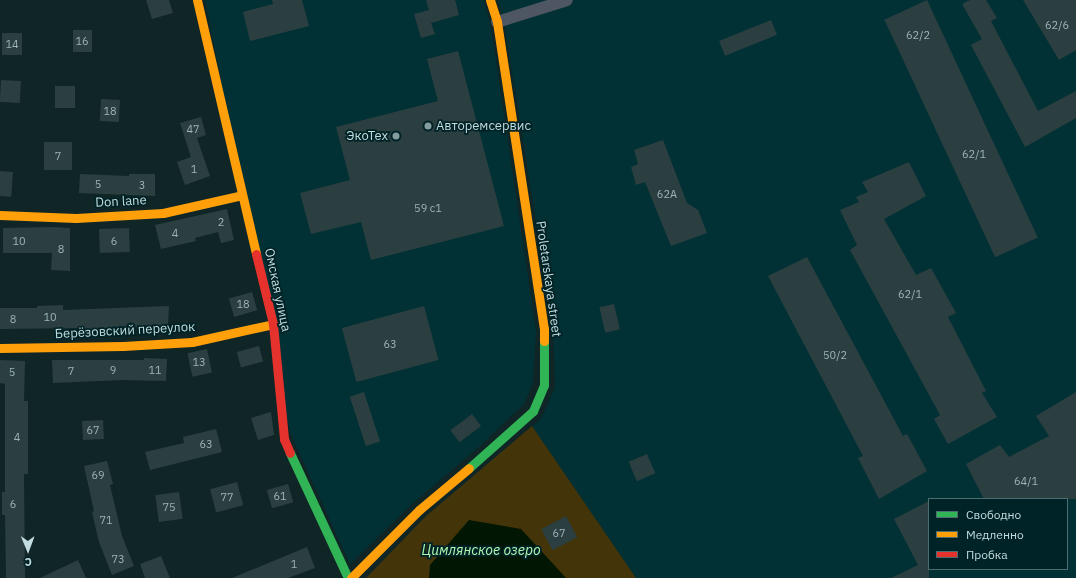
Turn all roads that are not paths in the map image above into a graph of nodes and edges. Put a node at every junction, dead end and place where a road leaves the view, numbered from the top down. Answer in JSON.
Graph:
{"nodes":[{"id":1,"x":197,"y":0,"type":"edge"},
{"id":2,"x":490,"y":0,"type":"edge"},
{"id":3,"x":567,"y":0,"type":"edge"},
{"id":4,"x":497,"y":22,"type":"junction"},
{"id":5,"x":242,"y":195,"type":"junction"},
{"id":6,"x":0,"y":215,"type":"edge"},
{"id":7,"x":273,"y":324,"type":"junction"},
{"id":8,"x":0,"y":348,"type":"edge"},
{"id":9,"x":348,"y":578,"type":"edge"},
{"id":10,"x":351,"y":578,"type":"edge"}],
"edges":[{"from":1,"to":5,"type":"street","name":"Омская улица"},
{"from":2,"to":4,"type":"street","name":"Proletarskaya street"},
{"from":3,"to":4,"type":"street"},
{"from":4,"to":10,"type":"street","name":"Proletarskaya street"},
{"from":5,"to":6,"type":"street","name":"Don lane"},
{"from":5,"to":7,"type":"street","name":"Омская улица"},
{"from":7,"to":8,"type":"street","name":"Берёзовский переулок"},
{"from":7,"to":9,"type":"street","name":"Омская улица"}]}
